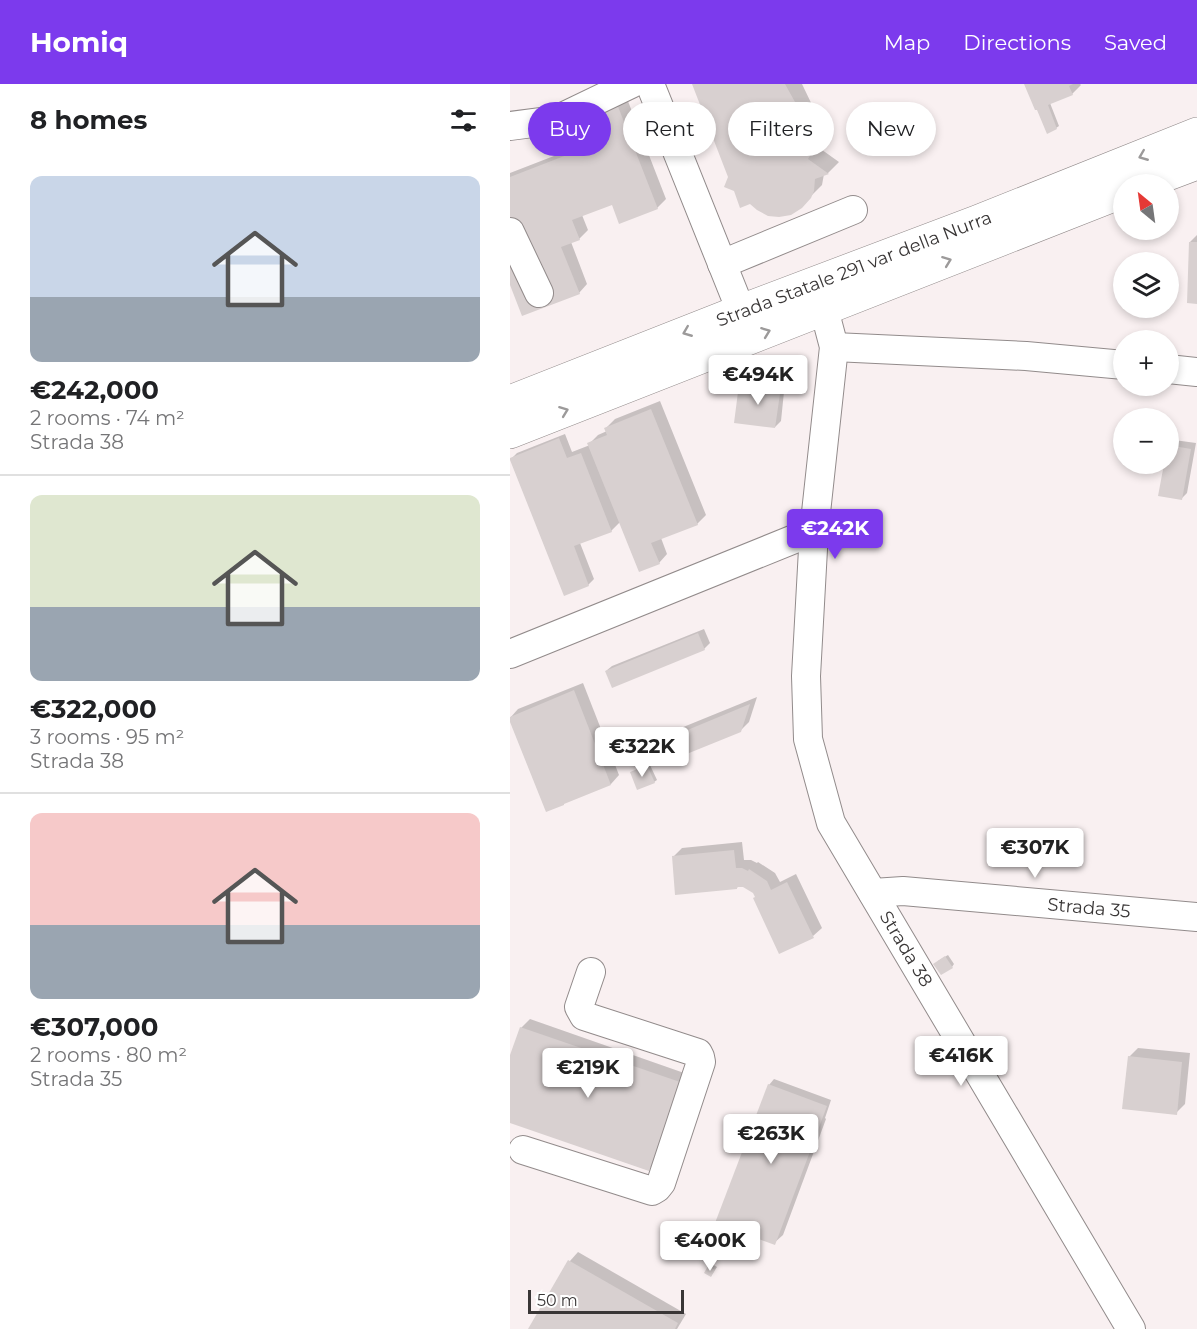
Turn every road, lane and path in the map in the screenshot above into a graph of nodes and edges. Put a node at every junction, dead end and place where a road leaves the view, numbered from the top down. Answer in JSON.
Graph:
{"nodes":[{"id":1,"x":631,"y":84,"type":"edge"},
{"id":2,"x":650,"y":84,"type":"edge"},
{"id":3,"x":510,"y":126,"type":"edge"},
{"id":4,"x":1197,"y":134,"type":"edge"},
{"id":5,"x":1192,"y":167,"type":"edge"},
{"id":6,"x":1171,"y":174,"type":"edge"},
{"id":7,"x":1113,"y":195,"type":"edge"},
{"id":8,"x":854,"y":210,"type":"dead end"},
{"id":9,"x":510,"y":232,"type":"edge"},
{"id":10,"x":722,"y":264,"type":"junction"},
{"id":11,"x":539,"y":293,"type":"dead end"},
{"id":12,"x":824,"y":309,"type":"junction"},
{"id":13,"x":741,"y":311,"type":"junction"},
{"id":14,"x":834,"y":346,"type":"junction"},
{"id":15,"x":1113,"y":364,"type":"edge"},
{"id":16,"x":1179,"y":370,"type":"edge"},
{"id":17,"x":1197,"y":372,"type":"edge"},
{"id":18,"x":510,"y":402,"type":"edge"},
{"id":19,"x":510,"y":432,"type":"edge"},
{"id":20,"x":814,"y":531,"type":"junction"},
{"id":21,"x":510,"y":654,"type":"edge"},
{"id":22,"x":873,"y":893,"type":"junction"},
{"id":23,"x":1197,"y":917,"type":"edge"},
{"id":24,"x":591,"y":972,"type":"dead end"},
{"id":25,"x":523,"y":1150,"type":"dead end"},
{"id":26,"x":1131,"y":1329,"type":"edge"}],
"edges":[{"from":1,"to":3,"type":"street"},
{"from":2,"to":10,"type":"street"},
{"from":4,"to":13,"type":"main road","name":"Strada Statale 291 var della Nurra","one_way":true},
{"from":5,"to":6,"type":"main road"},
{"from":12,"to":7,"type":"main road","name":"Strada Statale 291 var della Nurra","one_way":true},
{"from":8,"to":10,"type":"street"},
{"from":9,"to":11,"type":"street"},
{"from":10,"to":13,"type":"street"},
{"from":12,"to":14,"type":"street","name":"Strada 38"},
{"from":19,"to":12,"type":"main road","name":"Strada Statale 291 var della Nurra","one_way":true},
{"from":13,"to":18,"type":"main road","name":"Strada Statale 291 var della Nurra","one_way":true},
{"from":14,"to":15,"type":"street"},
{"from":14,"to":20,"type":"street","name":"Strada 38"},
{"from":16,"to":17,"type":"street"},
{"from":20,"to":21,"type":"street"},
{"from":20,"to":22,"type":"street","name":"Strada 38"},
{"from":22,"to":23,"type":"street","name":"Strada 35"},
{"from":22,"to":26,"type":"street","name":"Strada 38"},
{"from":24,"to":25,"type":"street"}]}
